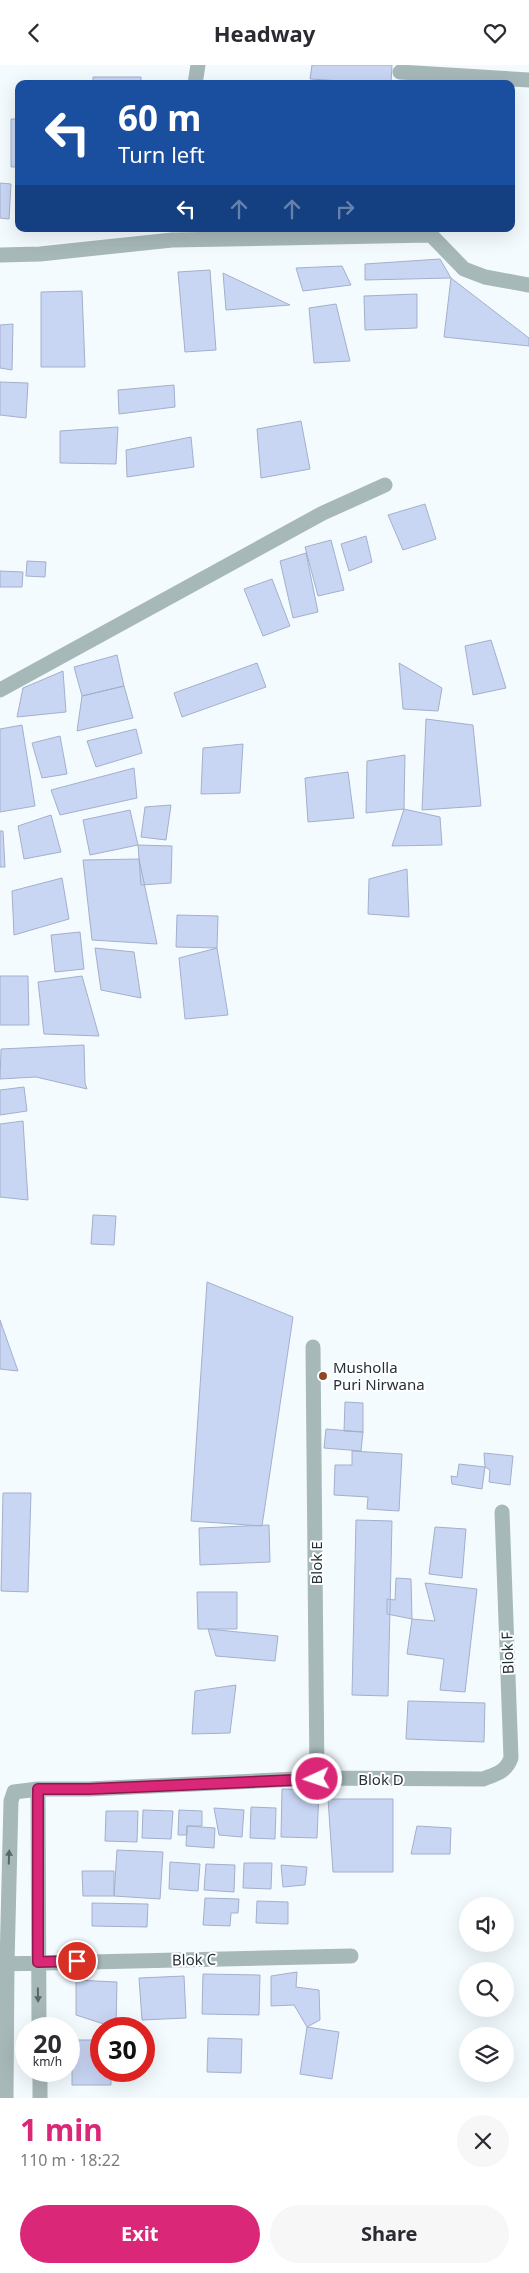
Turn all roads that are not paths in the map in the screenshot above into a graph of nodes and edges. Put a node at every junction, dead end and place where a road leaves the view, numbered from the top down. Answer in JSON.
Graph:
{"nodes":[{"id":1,"x":198,"y":65,"type":"edge"},
{"id":2,"x":401,"y":74,"type":"edge"},
{"id":3,"x":196,"y":80,"type":"edge"},
{"id":4,"x":529,"y":80,"type":"edge"},
{"id":5,"x":430,"y":232,"type":"edge"},
{"id":6,"x":173,"y":234,"type":"edge"},
{"id":7,"x":0,"y":255,"type":"edge"},
{"id":8,"x":529,"y":285,"type":"edge"},
{"id":9,"x":385,"y":485,"type":"dead end"},
{"id":10,"x":0,"y":690,"type":"edge"},
{"id":11,"x":313,"y":1347,"type":"dead end"},
{"id":12,"x":502,"y":1512,"type":"dead end"},
{"id":13,"x":317,"y":1779,"type":"junction"},
{"id":14,"x":483,"y":1779,"type":"joint"},
{"id":15,"x":38,"y":1789,"type":"junction"},
{"id":16,"x":351,"y":1956,"type":"dead end"},
{"id":17,"x":38,"y":1962,"type":"junction"},
{"id":18,"x":3,"y":1964,"type":"edge"},
{"id":19,"x":39,"y":2017,"type":"edge"},
{"id":20,"x":40,"y":2082,"type":"edge"},
{"id":21,"x":6,"y":2098,"type":"edge"},
{"id":22,"x":40,"y":2098,"type":"edge"}],
"edges":[{"from":1,"to":3,"type":"street"},
{"from":2,"to":4,"type":"street"},
{"from":5,"to":6,"type":"street"},
{"from":5,"to":8,"type":"street"},
{"from":6,"to":7,"type":"street"},
{"from":9,"to":10,"type":"street"},
{"from":11,"to":13,"type":"street","name":"Blok E"},
{"from":12,"to":14,"type":"street","name":"Blok F"},
{"from":13,"to":14,"type":"street","name":"Blok D"},
{"from":13,"to":15,"type":"street","name":"Blok D"},
{"from":15,"to":17,"type":"street"},
{"from":18,"to":15,"type":"street","name":"Blok D","one_way":true},
{"from":16,"to":17,"type":"street","name":"Blok C"},
{"from":17,"to":18,"type":"street","name":"Blok C"},
{"from":17,"to":19,"type":"street","one_way":true},
{"from":18,"to":21,"type":"street"},
{"from":20,"to":22,"type":"street"}]}
